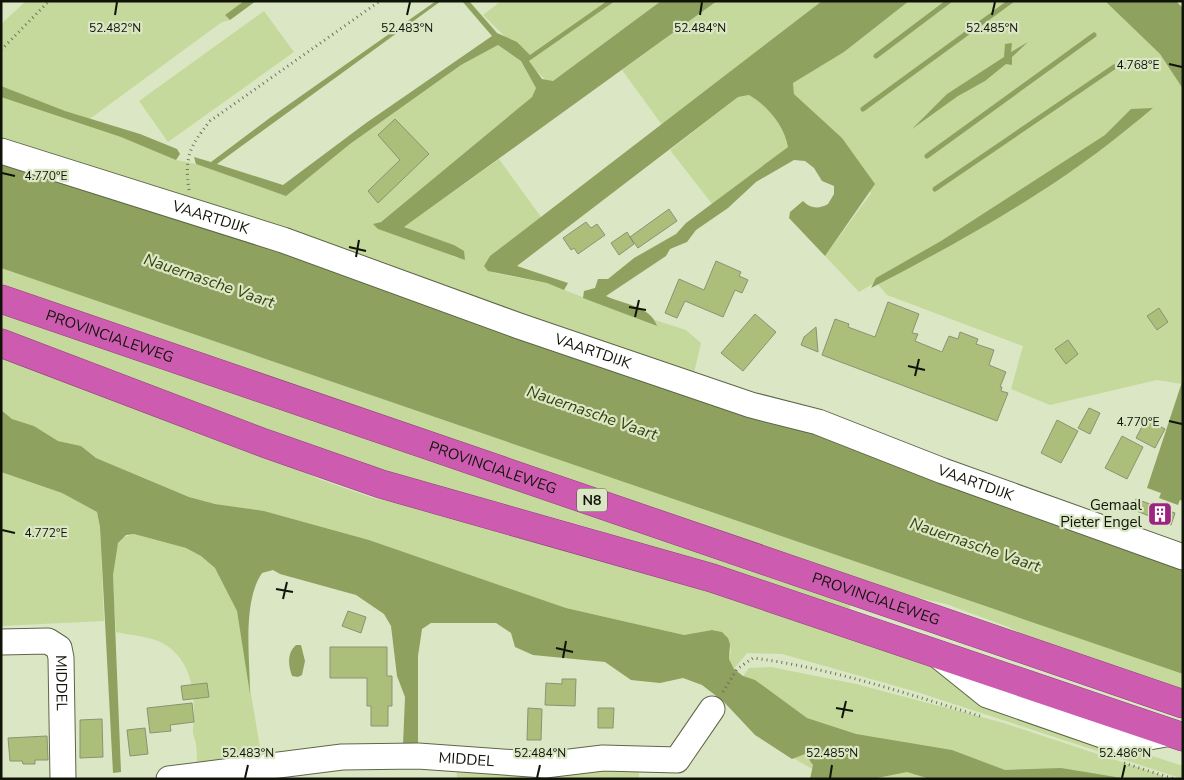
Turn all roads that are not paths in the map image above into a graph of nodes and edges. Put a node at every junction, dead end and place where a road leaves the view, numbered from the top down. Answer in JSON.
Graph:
{"nodes":[{"id":1,"x":1,"y":151,"type":"edge"},
{"id":2,"x":1,"y":299,"type":"edge"},
{"id":3,"x":1,"y":342,"type":"edge"},
{"id":4,"x":1183,"y":557,"type":"edge"},
{"id":5,"x":1,"y":642,"type":"edge"},
{"id":6,"x":1183,"y":704,"type":"edge"},
{"id":7,"x":712,"y":710,"type":"road end"},
{"id":8,"x":1177,"y":735,"type":"edge"},
{"id":9,"x":63,"y":779,"type":"edge"},
{"id":10,"x":169,"y":779,"type":"edge"}],
"edges":[{"from":1,"to":4,"type":"street","name":"VAARTDIJK"},
{"from":2,"to":6,"type":"highway","name":"PROVINCIALEWEG","number":"N8"},
{"from":3,"to":8,"type":"highway"},
{"from":5,"to":9,"type":"street","name":"MIDDEL"},
{"from":7,"to":10,"type":"street","name":"MIDDEL"}]}
